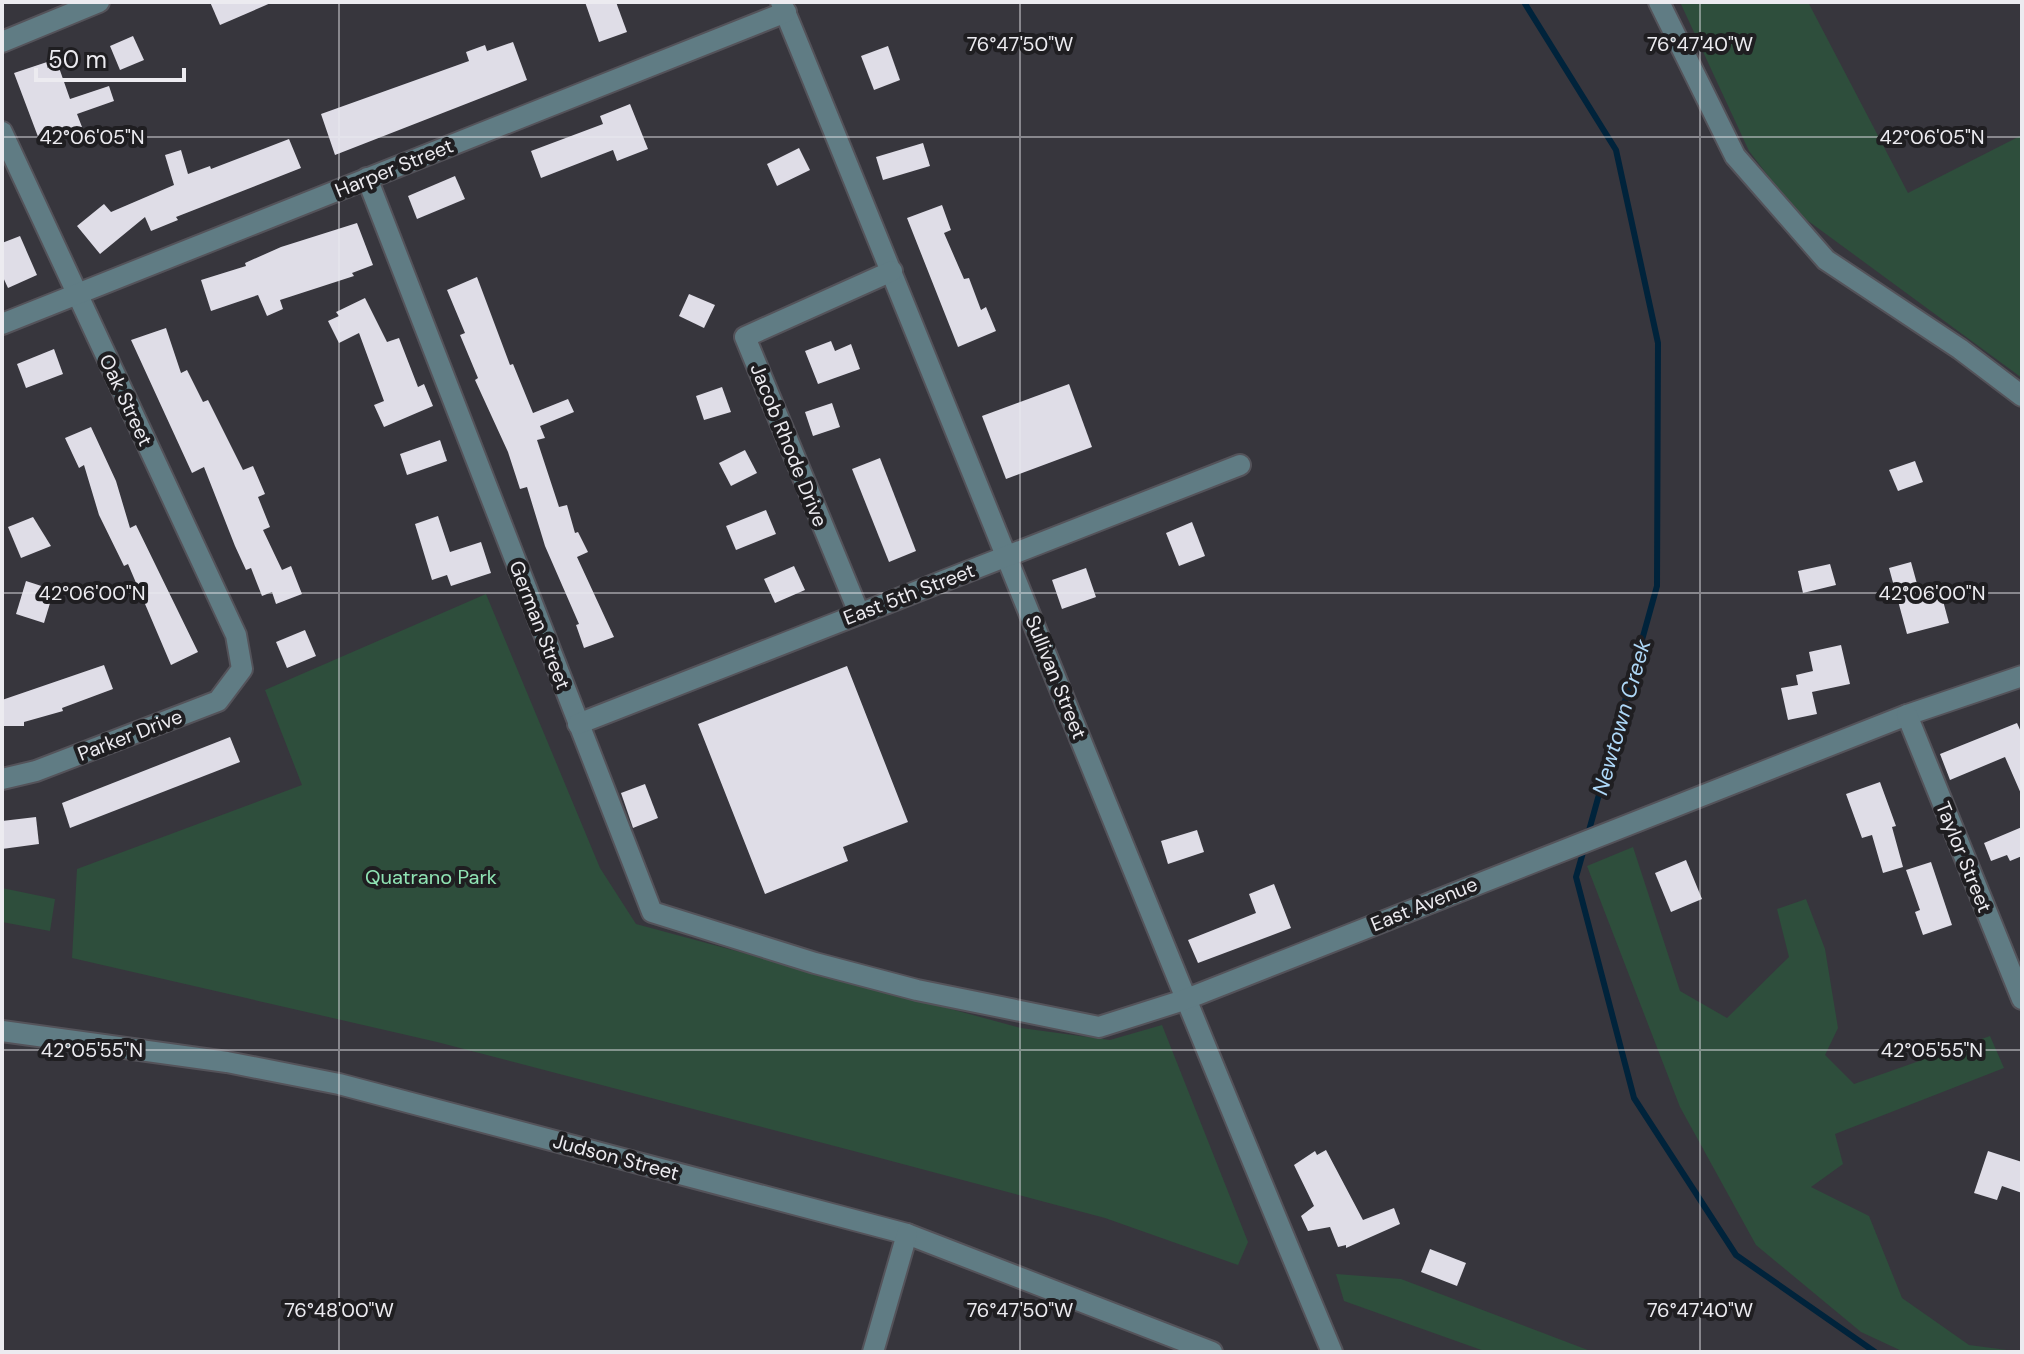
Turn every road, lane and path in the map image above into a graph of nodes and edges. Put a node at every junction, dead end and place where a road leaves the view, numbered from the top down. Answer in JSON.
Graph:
{"nodes":[{"id":1,"x":99,"y":2,"type":"edge"},
{"id":2,"x":1659,"y":2,"type":"edge"},
{"id":3,"x":784,"y":7,"type":"edge"},
{"id":4,"x":2,"y":42,"type":"edge"},
{"id":5,"x":2,"y":132,"type":"edge"},
{"id":6,"x":367,"y":178,"type":"junction"},
{"id":7,"x":892,"y":271,"type":"junction"},
{"id":8,"x":76,"y":293,"type":"junction"},
{"id":9,"x":2,"y":324,"type":"edge"},
{"id":10,"x":2022,"y":396,"type":"edge"},
{"id":11,"x":1240,"y":465,"type":"dead end"},
{"id":12,"x":1008,"y":556,"type":"junction"},
{"id":13,"x":859,"y":613,"type":"junction"},
{"id":14,"x":242,"y":669,"type":"joint"},
{"id":15,"x":2022,"y":676,"type":"edge"},
{"id":16,"x":1907,"y":715,"type":"junction"},
{"id":17,"x":578,"y":724,"type":"junction"},
{"id":18,"x":2,"y":779,"type":"edge"},
{"id":19,"x":815,"y":963,"type":"joint"},
{"id":20,"x":2022,"y":999,"type":"edge"},
{"id":21,"x":1184,"y":1000,"type":"junction"},
{"id":22,"x":2,"y":1031,"type":"edge"},
{"id":23,"x":907,"y":1234,"type":"junction"},
{"id":24,"x":873,"y":1352,"type":"edge"},
{"id":25,"x":1212,"y":1352,"type":"edge"},
{"id":26,"x":1332,"y":1352,"type":"edge"}],
"edges":[{"from":1,"to":4,"type":"street"},
{"from":2,"to":10,"type":"street"},
{"from":3,"to":6,"type":"street","name":"Harper Street"},
{"from":3,"to":7,"type":"street","name":"Sullivan Street"},
{"from":5,"to":8,"type":"street","name":"Oak Street"},
{"from":6,"to":8,"type":"street","name":"Harper Street"},
{"from":6,"to":17,"type":"street","name":"German Street"},
{"from":7,"to":12,"type":"street","name":"Sullivan Street"},
{"from":7,"to":13,"type":"street","name":"Jacob Rhode Drive"},
{"from":8,"to":9,"type":"street","name":"Harper Street"},
{"from":8,"to":14,"type":"street","name":"Oak Street"},
{"from":11,"to":12,"type":"street","name":"East 5th Street"},
{"from":12,"to":13,"type":"street","name":"East 5th Street"},
{"from":12,"to":21,"type":"street","name":"Sullivan Street"},
{"from":13,"to":17,"type":"street","name":"East 5th Street"},
{"from":14,"to":18,"type":"street","name":"Parker Drive"},
{"from":15,"to":16,"type":"street","name":"East Avenue"},
{"from":16,"to":20,"type":"street","name":"Taylor Street"},
{"from":16,"to":21,"type":"street","name":"East Avenue"},
{"from":17,"to":19,"type":"street","name":"German Street"},
{"from":19,"to":21,"type":"street","name":"East Avenue"},
{"from":21,"to":26,"type":"street","name":"Sullivan Street"},
{"from":22,"to":23,"type":"street","name":"Judson Street"},
{"from":23,"to":24,"type":"street"},
{"from":23,"to":25,"type":"street","name":"Judson Street"}]}
